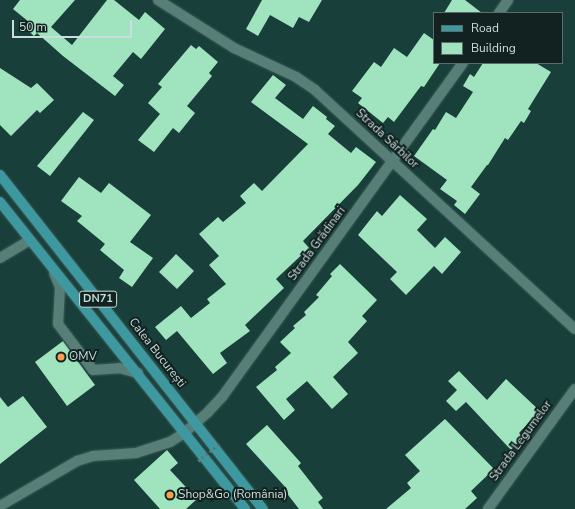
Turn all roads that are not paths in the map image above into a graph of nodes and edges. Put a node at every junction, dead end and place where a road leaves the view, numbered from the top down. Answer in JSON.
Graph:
{"nodes":[{"id":1,"x":158,"y":0,"type":"edge"},
{"id":2,"x":508,"y":0,"type":"edge"},
{"id":3,"x":500,"y":12,"type":"edge"},
{"id":4,"x":462,"y":64,"type":"edge"},
{"id":5,"x":393,"y":162,"type":"junction"},
{"id":6,"x":0,"y":175,"type":"edge"},
{"id":7,"x":0,"y":202,"type":"edge"},
{"id":8,"x":30,"y":240,"type":"junction"},
{"id":9,"x":0,"y":258,"type":"edge"},
{"id":10,"x":52,"y":268,"type":"junction"},
{"id":11,"x":575,"y":329,"type":"edge"},
{"id":12,"x":138,"y":373,"type":"junction"},
{"id":13,"x":575,"y":389,"type":"edge"},
{"id":14,"x":195,"y":424,"type":"junction"},
{"id":15,"x":183,"y":434,"type":"junction"},
{"id":16,"x":0,"y":506,"type":"edge"},
{"id":17,"x":245,"y":509,"type":"edge"},
{"id":18,"x":263,"y":509,"type":"edge"},
{"id":19,"x":488,"y":509,"type":"edge"}],
"edges":[{"from":1,"to":5,"type":"street","name":"Strada Sârbilor"},
{"from":2,"to":3,"type":"street"},
{"from":4,"to":5,"type":"street","name":"Strada Grădinari"},
{"from":5,"to":11,"type":"street","name":"Strada Sârbilor"},
{"from":5,"to":14,"type":"street","name":"Strada Grădinari"},
{"from":6,"to":14,"type":"main road","name":"Calea București","number":"DN71"},
{"from":7,"to":8,"type":"main road","number":"DN71"},
{"from":8,"to":9,"type":"street"},
{"from":8,"to":10,"type":"main road","number":"DN71"},
{"from":10,"to":12,"type":"main road","number":"DN71"},
{"from":10,"to":12,"type":"street"},
{"from":12,"to":15,"type":"main road","number":"DN71"},
{"from":13,"to":19,"type":"street","name":"Strada Legumelor"},
{"from":14,"to":15,"type":"street","name":"Strada Grădinari"},
{"from":14,"to":18,"type":"main road","name":"Calea București","number":"DN71"},
{"from":15,"to":16,"type":"street","name":"Strada Grădinari"},
{"from":15,"to":17,"type":"main road","number":"DN71"}]}
